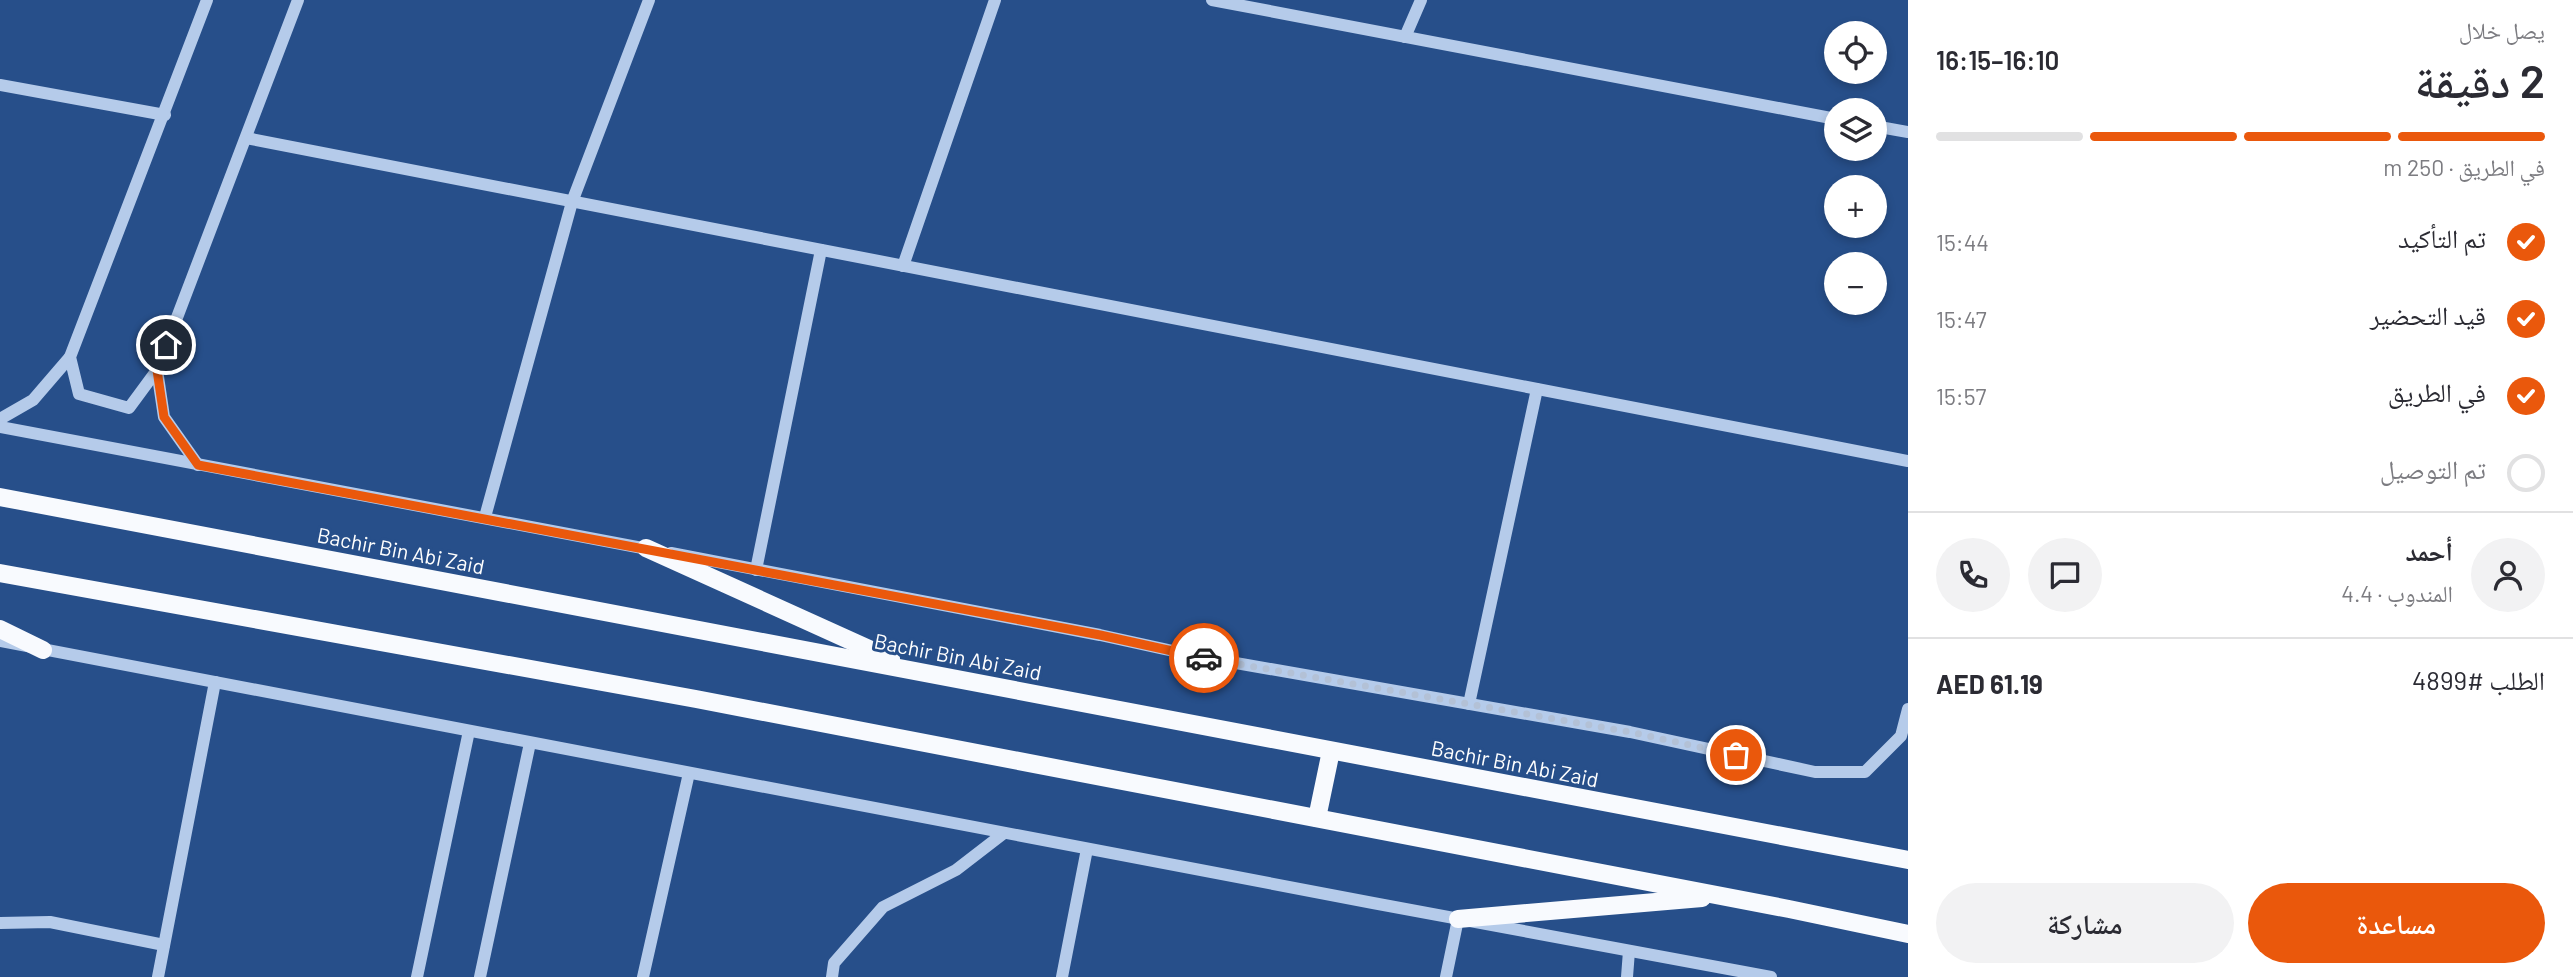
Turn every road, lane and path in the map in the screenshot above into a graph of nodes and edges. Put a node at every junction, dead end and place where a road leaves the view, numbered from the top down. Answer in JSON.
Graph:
{"nodes":[{"id":1,"x":208,"y":0,"type":"edge"},
{"id":2,"x":298,"y":0,"type":"edge"},
{"id":3,"x":649,"y":0,"type":"edge"},
{"id":4,"x":995,"y":0,"type":"edge"},
{"id":5,"x":1212,"y":0,"type":"edge"},
{"id":6,"x":1420,"y":0,"type":"edge"},
{"id":7,"x":1405,"y":37,"type":"junction"},
{"id":8,"x":0,"y":85,"type":"edge"},
{"id":9,"x":165,"y":115,"type":"junction"},
{"id":10,"x":1824,"y":117,"type":"edge"},
{"id":11,"x":1887,"y":128,"type":"edge"},
{"id":12,"x":1908,"y":132,"type":"edge"},
{"id":13,"x":246,"y":138,"type":"junction"},
{"id":14,"x":572,"y":202,"type":"junction"},
{"id":15,"x":821,"y":250,"type":"junction"},
{"id":16,"x":903,"y":266,"type":"junction"},
{"id":17,"x":71,"y":357,"type":"junction"},
{"id":18,"x":157,"y":370,"type":"junction"},
{"id":19,"x":1537,"y":389,"type":"junction"},
{"id":20,"x":0,"y":419,"type":"edge"},
{"id":21,"x":0,"y":427,"type":"edge"},
{"id":22,"x":1908,"y":461,"type":"edge"},
{"id":23,"x":198,"y":465,"type":"junction"},
{"id":24,"x":0,"y":496,"type":"edge"},
{"id":25,"x":485,"y":517,"type":"junction"},
{"id":26,"x":646,"y":548,"type":"junction"},
{"id":27,"x":756,"y":570,"type":"junction"},
{"id":28,"x":0,"y":573,"type":"edge"},
{"id":29,"x":0,"y":629,"type":"edge"},
{"id":30,"x":0,"y":641,"type":"edge"},
{"id":31,"x":43,"y":650,"type":"junction"},
{"id":32,"x":920,"y":672,"type":"junction"},
{"id":33,"x":215,"y":682,"type":"junction"},
{"id":34,"x":1469,"y":704,"type":"junction"},
{"id":35,"x":1908,"y":709,"type":"edge"},
{"id":36,"x":469,"y":731,"type":"junction"},
{"id":37,"x":1905,"y":739,"type":"edge"},
{"id":38,"x":530,"y":743,"type":"junction"},
{"id":39,"x":1331,"y":751,"type":"junction"},
{"id":40,"x":689,"y":773,"type":"junction"},
{"id":41,"x":1317,"y":818,"type":"junction"},
{"id":42,"x":1004,"y":833,"type":"junction"},
{"id":43,"x":1087,"y":849,"type":"junction"},
{"id":44,"x":1908,"y":860,"type":"edge"},
{"id":45,"x":1724,"y":897,"type":"junction"},
{"id":46,"x":1458,"y":919,"type":"junction"},
{"id":47,"x":0,"y":923,"type":"edge"},
{"id":48,"x":1908,"y":934,"type":"edge"},
{"id":49,"x":164,"y":945,"type":"junction"},
{"id":50,"x":1629,"y":951,"type":"junction"},
{"id":51,"x":158,"y":977,"type":"edge"},
{"id":52,"x":417,"y":977,"type":"edge"},
{"id":53,"x":480,"y":977,"type":"edge"},
{"id":54,"x":643,"y":977,"type":"edge"},
{"id":55,"x":832,"y":977,"type":"edge"},
{"id":56,"x":1062,"y":977,"type":"edge"},
{"id":57,"x":1446,"y":977,"type":"edge"},
{"id":58,"x":1626,"y":977,"type":"edge"},
{"id":59,"x":1771,"y":977,"type":"edge"}],
"edges":[{"from":1,"to":9,"type":"street"},
{"from":2,"to":13,"type":"street"},
{"from":3,"to":14,"type":"street"},
{"from":4,"to":16,"type":"street"},
{"from":5,"to":7,"type":"street"},
{"from":6,"to":7,"type":"street"},
{"from":7,"to":10,"type":"street"},
{"from":8,"to":9,"type":"street"},
{"from":9,"to":17,"type":"street"},
{"from":11,"to":12,"type":"street"},
{"from":13,"to":14,"type":"street"},
{"from":13,"to":18,"type":"street"},
{"from":14,"to":15,"type":"street"},
{"from":14,"to":25,"type":"street"},
{"from":15,"to":16,"type":"street"},
{"from":15,"to":27,"type":"street"},
{"from":16,"to":19,"type":"street"},
{"from":17,"to":18,"type":"street"},
{"from":17,"to":20,"type":"street"},
{"from":18,"to":23,"type":"street"},
{"from":19,"to":22,"type":"street"},
{"from":19,"to":34,"type":"street"},
{"from":21,"to":23,"type":"street"},
{"from":23,"to":25,"type":"street"},
{"from":24,"to":32,"type":"main road","name":"Bachir Bin Abi Zaid"},
{"from":25,"to":26,"type":"street"},
{"from":26,"to":27,"type":"street"},
{"from":26,"to":32,"type":"main road"},
{"from":27,"to":34,"type":"street"},
{"from":28,"to":41,"type":"main road"},
{"from":29,"to":31,"type":"main road"},
{"from":30,"to":31,"type":"street"},
{"from":31,"to":33,"type":"street"},
{"from":32,"to":39,"type":"main road","name":"Bachir Bin Abi Zaid"},
{"from":33,"to":36,"type":"street"},
{"from":33,"to":49,"type":"street"},
{"from":34,"to":37,"type":"street"},
{"from":35,"to":37,"type":"street"},
{"from":36,"to":38,"type":"street"},
{"from":36,"to":52,"type":"street"},
{"from":38,"to":40,"type":"street"},
{"from":38,"to":53,"type":"street"},
{"from":39,"to":41,"type":"main road"},
{"from":39,"to":44,"type":"main road","name":"Bachir Bin Abi Zaid"},
{"from":40,"to":42,"type":"street"},
{"from":40,"to":54,"type":"street"},
{"from":41,"to":45,"type":"main road"},
{"from":42,"to":43,"type":"street"},
{"from":42,"to":55,"type":"street"},
{"from":43,"to":46,"type":"street"},
{"from":43,"to":56,"type":"street"},
{"from":45,"to":46,"type":"main road"},
{"from":45,"to":48,"type":"main road"},
{"from":46,"to":50,"type":"street"},
{"from":46,"to":57,"type":"street"},
{"from":47,"to":49,"type":"street"},
{"from":49,"to":51,"type":"street"},
{"from":50,"to":58,"type":"street"},
{"from":50,"to":59,"type":"street"}]}
